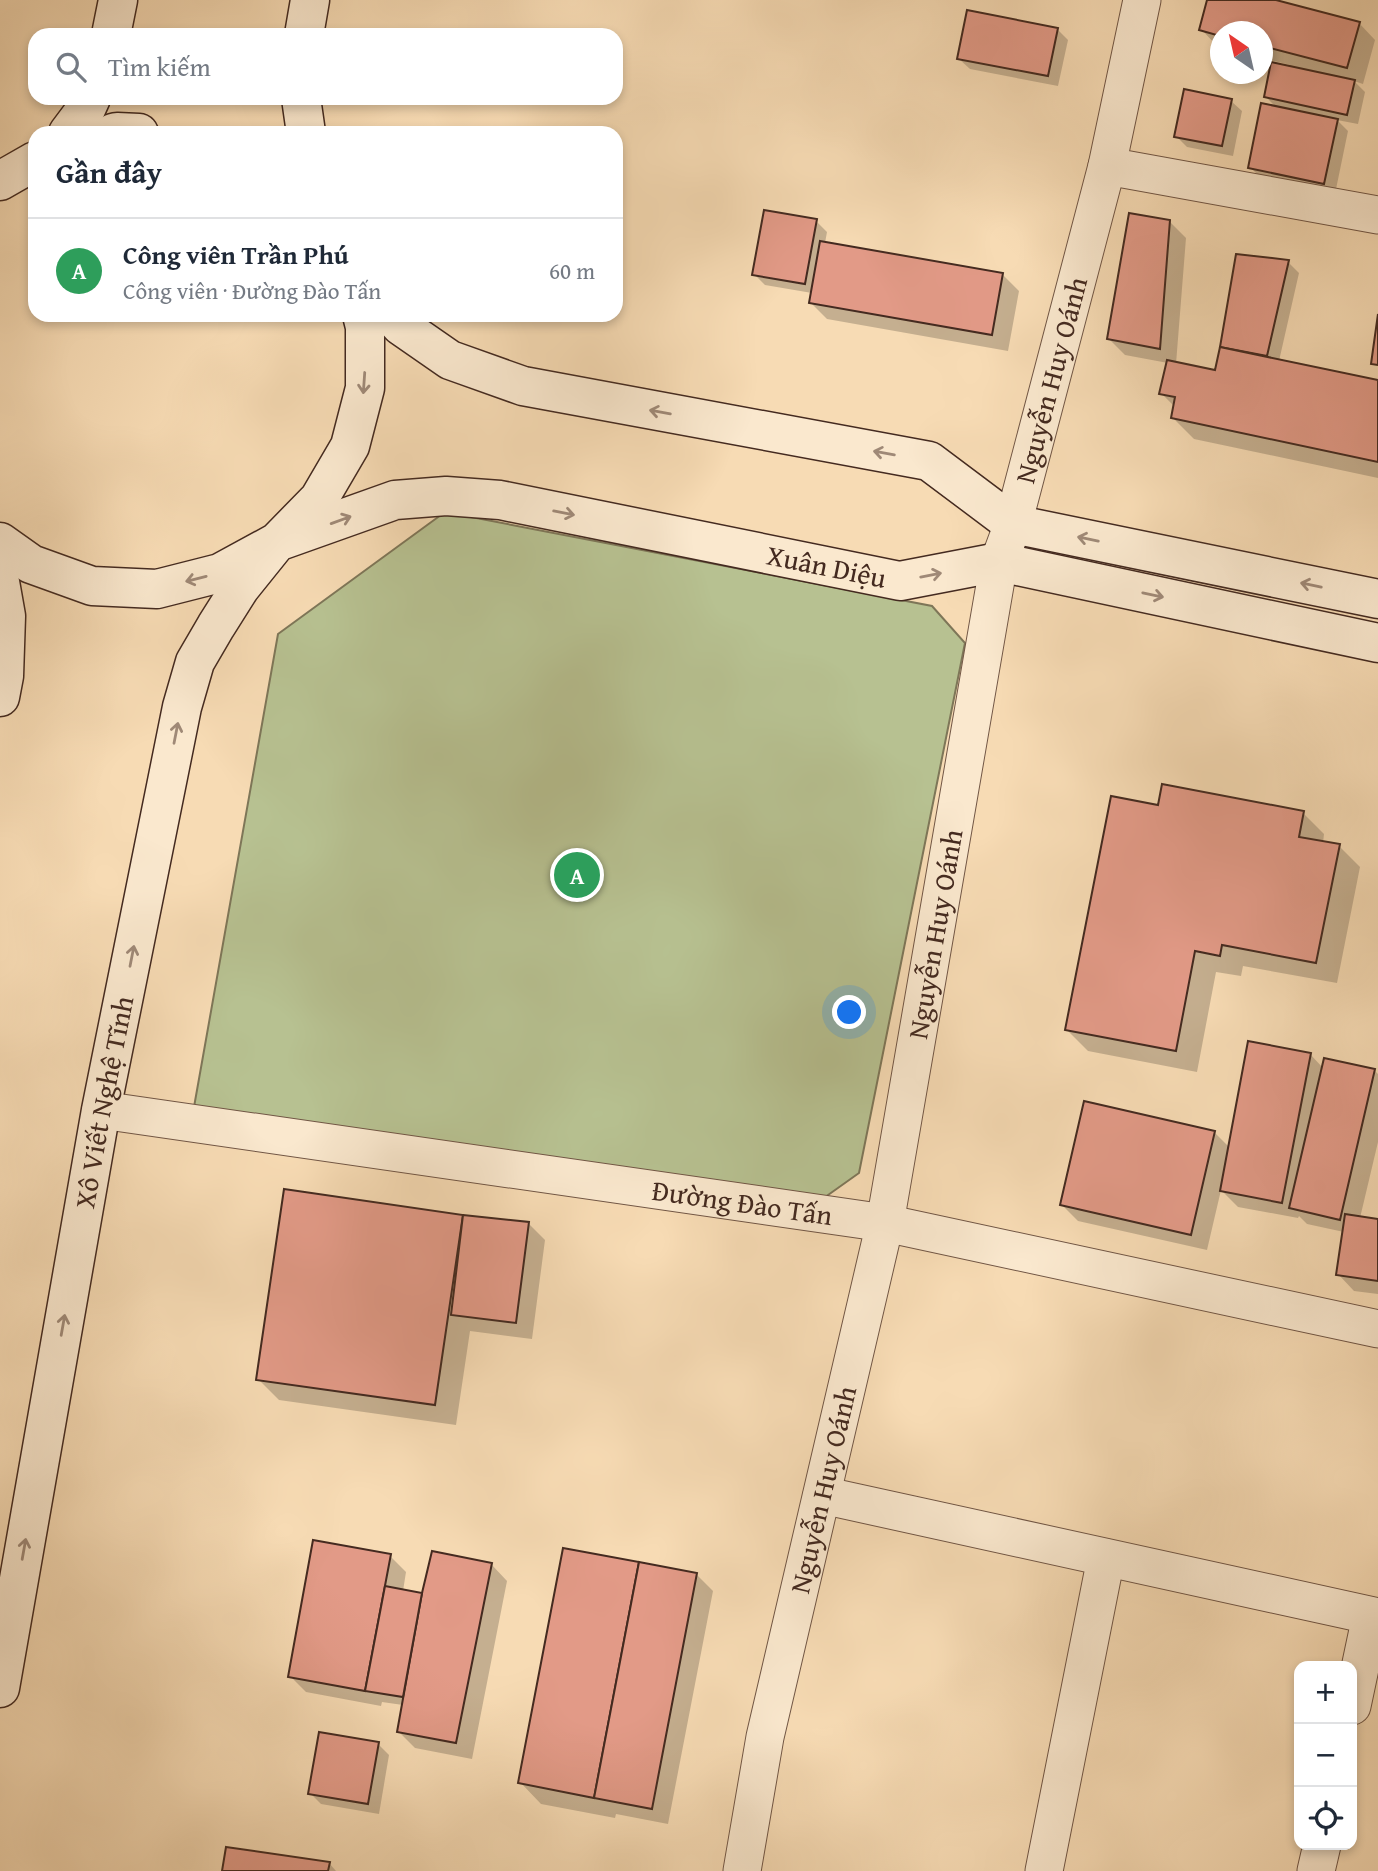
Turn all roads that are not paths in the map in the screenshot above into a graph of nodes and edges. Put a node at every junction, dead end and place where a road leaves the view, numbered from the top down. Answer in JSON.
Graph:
{"nodes":[{"id":1,"x":118,"y":0,"type":"edge"},
{"id":2,"x":310,"y":0,"type":"edge"},
{"id":3,"x":1142,"y":0,"type":"edge"},
{"id":4,"x":112,"y":28,"type":"edge"},
{"id":5,"x":305,"y":28,"type":"edge"},
{"id":6,"x":87,"y":105,"type":"edge"},
{"id":7,"x":302,"y":105,"type":"edge"},
{"id":8,"x":73,"y":126,"type":"edge"},
{"id":9,"x":305,"y":126,"type":"edge"},
{"id":10,"x":28,"y":155,"type":"edge"},
{"id":11,"x":0,"y":158,"type":"edge"},
{"id":12,"x":28,"y":165,"type":"edge"},
{"id":13,"x":1107,"y":166,"type":"junction"},
{"id":14,"x":0,"y":181,"type":"edge"},
{"id":15,"x":1378,"y":215,"type":"edge"},
{"id":16,"x":364,"y":322,"type":"edge"},
{"id":17,"x":397,"y":322,"type":"edge"},
{"id":18,"x":1013,"y":524,"type":"junction"},
{"id":19,"x":0,"y":542,"type":"edge"},
{"id":20,"x":276,"y":542,"type":"junction"},
{"id":21,"x":999,"y":562,"type":"junction"},
{"id":22,"x":0,"y":582,"type":"edge"},
{"id":23,"x":1378,"y":599,"type":"edge"},
{"id":24,"x":1378,"y":643,"type":"edge"},
{"id":25,"x":0,"y":697,"type":"edge"},
{"id":26,"x":101,"y":1110,"type":"junction"},
{"id":27,"x":885,"y":1223,"type":"junction"},
{"id":28,"x":1378,"y":1329,"type":"edge"},
{"id":29,"x":821,"y":1494,"type":"junction"},
{"id":30,"x":1106,"y":1558,"type":"junction"},
{"id":31,"x":1375,"y":1617,"type":"edge"},
{"id":32,"x":1357,"y":1687,"type":"edge"},
{"id":33,"x":0,"y":1688,"type":"edge"},
{"id":34,"x":1321,"y":1850,"type":"edge"},
{"id":35,"x":742,"y":1871,"type":"edge"},
{"id":36,"x":1044,"y":1871,"type":"edge"},
{"id":37,"x":1316,"y":1871,"type":"edge"}],
"edges":[{"from":1,"to":4,"type":"street"},
{"from":2,"to":5,"type":"street"},
{"from":3,"to":13,"type":"street","name":"Nguyễn Huy Oánh"},
{"from":6,"to":8,"type":"street"},
{"from":7,"to":9,"type":"street"},
{"from":10,"to":11,"type":"street"},
{"from":12,"to":14,"type":"street"},
{"from":13,"to":15,"type":"street"},
{"from":13,"to":18,"type":"street","name":"Nguyễn Huy Oánh"},
{"from":16,"to":20,"type":"street","one_way":true},
{"from":18,"to":17,"type":"street","one_way":true},
{"from":18,"to":21,"type":"street","name":"Nguyễn Huy Oánh"},
{"from":23,"to":18,"type":"street","one_way":true},
{"from":20,"to":19,"type":"street","one_way":true},
{"from":20,"to":21,"type":"street","name":"Xuân Diệu","one_way":true},
{"from":26,"to":20,"type":"street","name":"Xô Viết Nghệ Tĩnh","one_way":true},
{"from":21,"to":24,"type":"street","name":"Xuân Diệu","one_way":true},
{"from":21,"to":27,"type":"street","name":"Nguyễn Huy Oánh"},
{"from":22,"to":25,"type":"street"},
{"from":26,"to":27,"type":"street","name":"Đường Đào Tấn"},
{"from":33,"to":26,"type":"street","name":"Xô Viết Nghệ Tĩnh","one_way":true},
{"from":27,"to":28,"type":"street","name":"Đường Đào Tấn"},
{"from":27,"to":29,"type":"street","name":"Nguyễn Huy Oánh"},
{"from":29,"to":30,"type":"street"},
{"from":29,"to":35,"type":"street","name":"Nguyễn Huy Oánh"},
{"from":30,"to":31,"type":"street"},
{"from":30,"to":36,"type":"street"},
{"from":31,"to":32,"type":"street"},
{"from":34,"to":37,"type":"street"}]}
